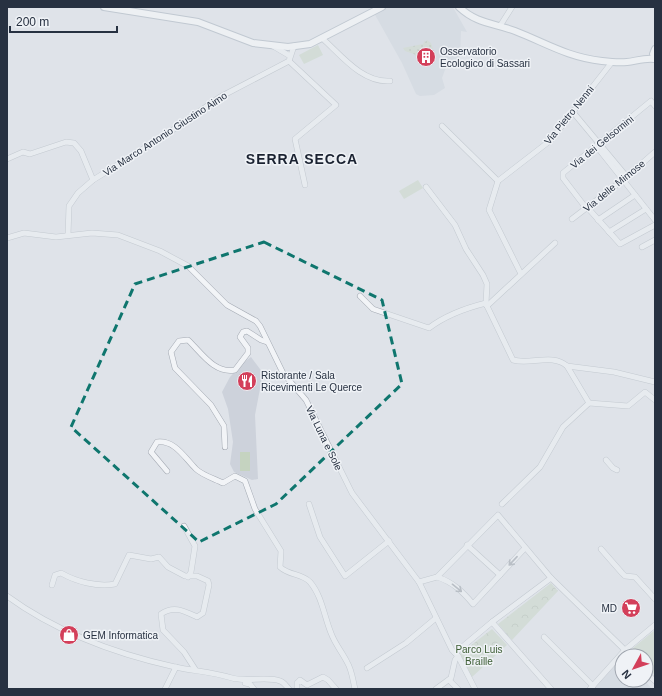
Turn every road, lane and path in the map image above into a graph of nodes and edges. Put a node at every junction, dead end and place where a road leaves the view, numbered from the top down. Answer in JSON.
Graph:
{"nodes":[{"id":1,"x":104,"y":7,"type":"edge"},
{"id":2,"x":382,"y":7,"type":"edge"},
{"id":3,"x":460,"y":7,"type":"edge"},
{"id":4,"x":512,"y":7,"type":"edge"},
{"id":5,"x":132,"y":9,"type":"edge"},
{"id":6,"x":500,"y":26,"type":"junction"},
{"id":7,"x":322,"y":38,"type":"junction"},
{"id":8,"x":271,"y":45,"type":"junction"},
{"id":9,"x":291,"y":47,"type":"junction"},
{"id":10,"x":654,"y":55,"type":"edge"},
{"id":11,"x":289,"y":58,"type":"junction"},
{"id":12,"x":612,"y":62,"type":"junction"},
{"id":13,"x":390,"y":81,"type":"dead end"},
{"id":14,"x":655,"y":106,"type":"edge"},
{"id":15,"x":572,"y":111,"type":"junction"},
{"id":16,"x":442,"y":126,"type":"dead end"},
{"id":17,"x":599,"y":146,"type":"junction"},
{"id":18,"x":655,"y":152,"type":"edge"},
{"id":19,"x":7,"y":159,"type":"edge"},
{"id":20,"x":625,"y":178,"type":"junction"},
{"id":21,"x":94,"y":180,"type":"junction"},
{"id":22,"x":498,"y":181,"type":"junction"},
{"id":23,"x":305,"y":185,"type":"dead end"},
{"id":24,"x":426,"y":187,"type":"dead end"},
{"id":25,"x":635,"y":195,"type":"junction"},
{"id":26,"x":587,"y":208,"type":"junction"},
{"id":27,"x":646,"y":209,"type":"junction"},
{"id":28,"x":572,"y":219,"type":"dead end"},
{"id":29,"x":598,"y":220,"type":"junction"},
{"id":30,"x":655,"y":220,"type":"edge"},
{"id":31,"x":655,"y":225,"type":"edge"},
{"id":32,"x":609,"y":232,"type":"junction"},
{"id":33,"x":68,"y":235,"type":"junction"},
{"id":34,"x":7,"y":238,"type":"edge"},
{"id":35,"x":655,"y":240,"type":"edge"},
{"id":36,"x":555,"y":243,"type":"dead end"},
{"id":37,"x":642,"y":247,"type":"dead end"},
{"id":38,"x":521,"y":274,"type":"junction"},
{"id":39,"x":360,"y":296,"type":"dead end"},
{"id":40,"x":487,"y":304,"type":"junction"},
{"id":41,"x":267,"y":342,"type":"junction"},
{"id":42,"x":567,"y":366,"type":"junction"},
{"id":43,"x":655,"y":382,"type":"edge"},
{"id":44,"x":655,"y":400,"type":"edge"},
{"id":45,"x":589,"y":403,"type":"junction"},
{"id":46,"x":225,"y":447,"type":"dead end"},
{"id":47,"x":606,"y":460,"type":"dead end"},
{"id":48,"x":617,"y":470,"type":"dead end"},
{"id":49,"x":167,"y":472,"type":"dead end"},
{"id":50,"x":309,"y":504,"type":"dead end"},
{"id":51,"x":502,"y":504,"type":"dead end"},
{"id":52,"x":184,"y":526,"type":"dead end"},
{"id":53,"x":389,"y":541,"type":"junction"},
{"id":54,"x":467,"y":545,"type":"junction"},
{"id":55,"x":525,"y":548,"type":"junction"},
{"id":56,"x":601,"y":549,"type":"dead end"},
{"id":57,"x":500,"y":575,"type":"junction"},
{"id":58,"x":188,"y":577,"type":"junction"},
{"id":59,"x":438,"y":577,"type":"junction"},
{"id":60,"x":551,"y":578,"type":"junction"},
{"id":61,"x":420,"y":582,"type":"junction"},
{"id":62,"x":52,"y":585,"type":"dead end"},
{"id":63,"x":7,"y":596,"type":"edge"},
{"id":64,"x":655,"y":599,"type":"edge"},
{"id":65,"x":436,"y":618,"type":"junction"},
{"id":66,"x":492,"y":622,"type":"junction"},
{"id":67,"x":655,"y":625,"type":"edge"},
{"id":68,"x":544,"y":637,"type":"dead end"},
{"id":69,"x":623,"y":648,"type":"edge"},
{"id":70,"x":627,"y":648,"type":"edge"},
{"id":71,"x":456,"y":654,"type":"junction"},
{"id":72,"x":614,"y":662,"type":"edge"},
{"id":73,"x":176,"y":667,"type":"junction"},
{"id":74,"x":367,"y":668,"type":"dead end"},
{"id":75,"x":195,"y":669,"type":"junction"},
{"id":76,"x":235,"y":679,"type":"junction"},
{"id":77,"x":449,"y":680,"type":"junction"},
{"id":78,"x":592,"y":687,"type":"edge"},
{"id":79,"x":165,"y":689,"type":"edge"},
{"id":80,"x":254,"y":689,"type":"edge"},
{"id":81,"x":289,"y":689,"type":"edge"},
{"id":82,"x":297,"y":689,"type":"edge"},
{"id":83,"x":336,"y":689,"type":"edge"},
{"id":84,"x":355,"y":689,"type":"edge"},
{"id":85,"x":436,"y":689,"type":"edge"},
{"id":86,"x":458,"y":689,"type":"edge"},
{"id":87,"x":475,"y":689,"type":"edge"},
{"id":88,"x":551,"y":689,"type":"edge"}],
"edges":[{"from":1,"to":5,"type":"main road"},
{"from":2,"to":7,"type":"main road"},
{"from":3,"to":6,"type":"main road"},
{"from":4,"to":6,"type":"street"},
{"from":5,"to":8,"type":"main road"},
{"from":6,"to":12,"type":"main road"},
{"from":7,"to":9,"type":"main road"},
{"from":7,"to":13,"type":"street"},
{"from":8,"to":9,"type":"main road"},
{"from":8,"to":11,"type":"street"},
{"from":9,"to":11,"type":"street"},
{"from":10,"to":12,"type":"main road"},
{"from":11,"to":21,"type":"street","name":"Via Marco Antonio Giustino Aimo"},
{"from":11,"to":23,"type":"street"},
{"from":12,"to":15,"type":"street","name":"Via Pietro Nenni"},
{"from":14,"to":17,"type":"street","name":"Via dei Gelsomini"},
{"from":15,"to":17,"type":"street"},
{"from":15,"to":22,"type":"street","name":"Via Pietro Nenni"},
{"from":16,"to":22,"type":"street"},
{"from":17,"to":20,"type":"street"},
{"from":17,"to":26,"type":"street","name":"Via dei Gelsomini"},
{"from":18,"to":20,"type":"street","name":"Via delle Mimose"},
{"from":19,"to":21,"type":"street"},
{"from":20,"to":25,"type":"street"},
{"from":20,"to":26,"type":"street","name":"Via delle Mimose"},
{"from":21,"to":33,"type":"street","name":"Via Marco Antonio Giustino Aimo"},
{"from":22,"to":38,"type":"street"},
{"from":24,"to":40,"type":"street"},
{"from":25,"to":27,"type":"street"},
{"from":25,"to":29,"type":"street"},
{"from":26,"to":28,"type":"street","name":"Via delle Mimose"},
{"from":26,"to":29,"type":"street"},
{"from":27,"to":30,"type":"street"},
{"from":27,"to":32,"type":"street"},
{"from":29,"to":32,"type":"street"},
{"from":31,"to":32,"type":"street"},
{"from":33,"to":34,"type":"street","name":"Via Luna e Sole"},
{"from":33,"to":41,"type":"street","name":"Via Luna e Sole"},
{"from":35,"to":37,"type":"street"},
{"from":36,"to":38,"type":"street"},
{"from":38,"to":40,"type":"street"},
{"from":39,"to":40,"type":"street"},
{"from":40,"to":42,"type":"street"},
{"from":41,"to":46,"type":"street"},
{"from":41,"to":53,"type":"street","name":"Via Luna e Sole"},
{"from":42,"to":43,"type":"street"},
{"from":42,"to":45,"type":"street"},
{"from":44,"to":45,"type":"street"},
{"from":45,"to":51,"type":"street"},
{"from":47,"to":48,"type":"street"},
{"from":49,"to":84,"type":"street"},
{"from":50,"to":53,"type":"street"},
{"from":52,"to":58,"type":"street"},
{"from":53,"to":61,"type":"street","name":"Via Luna e Sole"},
{"from":54,"to":55,"type":"street"},
{"from":54,"to":57,"type":"street"},
{"from":54,"to":59,"type":"street"},
{"from":55,"to":57,"type":"street","one_way":true},
{"from":55,"to":60,"type":"street"},
{"from":56,"to":64,"type":"street"},
{"from":59,"to":57,"type":"street","one_way":true},
{"from":58,"to":62,"type":"street"},
{"from":58,"to":75,"type":"street"},
{"from":59,"to":61,"type":"street"},
{"from":60,"to":66,"type":"street"},
{"from":60,"to":69,"type":"street"},
{"from":61,"to":65,"type":"street","name":"Via Luna e Sole"},
{"from":63,"to":73,"type":"street"},
{"from":65,"to":71,"type":"street","name":"Via Luna e Sole"},
{"from":65,"to":74,"type":"street"},
{"from":66,"to":71,"type":"street"},
{"from":66,"to":88,"type":"street"},
{"from":67,"to":70,"type":"street"},
{"from":68,"to":78,"type":"street"},
{"from":71,"to":77,"type":"street"},
{"from":71,"to":87,"type":"street","name":"Via Luna e Sole"},
{"from":72,"to":78,"type":"street"},
{"from":73,"to":75,"type":"street"},
{"from":73,"to":79,"type":"street"},
{"from":75,"to":76,"type":"street"},
{"from":76,"to":80,"type":"street"},
{"from":76,"to":81,"type":"street"},
{"from":77,"to":85,"type":"street"},
{"from":77,"to":86,"type":"street"},
{"from":82,"to":83,"type":"street"}]}
